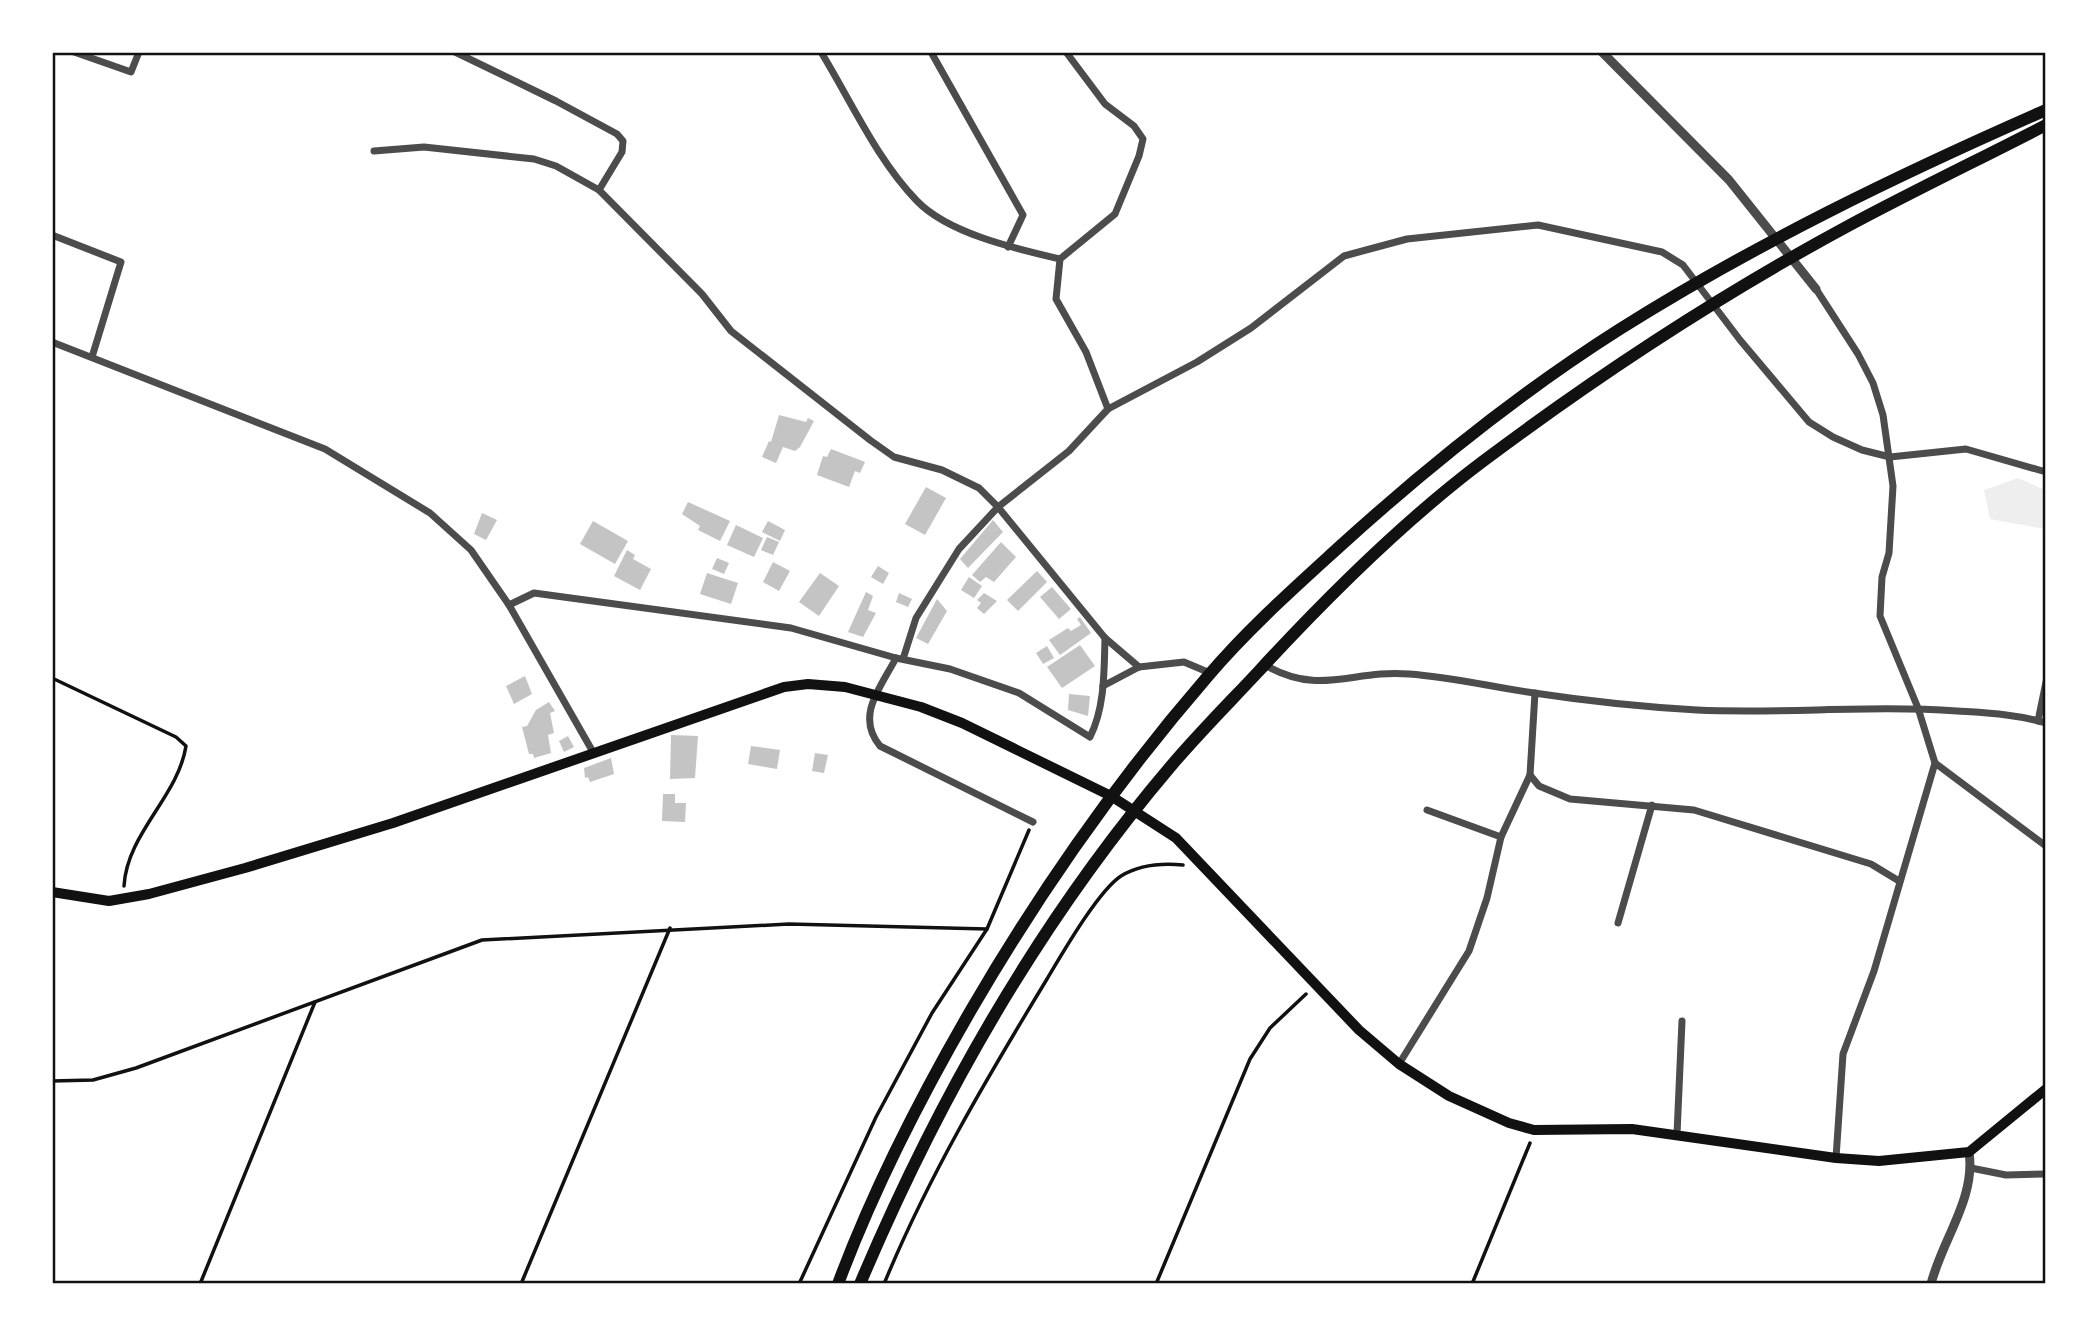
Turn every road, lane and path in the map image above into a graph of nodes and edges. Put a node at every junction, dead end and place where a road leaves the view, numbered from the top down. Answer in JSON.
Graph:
{"nodes":[{"id":1,"x":74,"y":52,"type":"edge"},
{"id":2,"x":139,"y":52,"type":"edge"},
{"id":3,"x":454,"y":52,"type":"edge"},
{"id":4,"x":821,"y":52,"type":"edge"},
{"id":5,"x":931,"y":52,"type":"edge"},
{"id":6,"x":1066,"y":52,"type":"edge"},
{"id":7,"x":1602,"y":52,"type":"edge"},
{"id":8,"x":2046,"y":110,"type":"edge"},
{"id":9,"x":2046,"y":125,"type":"edge"},
{"id":10,"x":374,"y":151,"type":"dead end"},
{"id":11,"x":599,"y":190,"type":"junction"},
{"id":12,"x":52,"y":235,"type":"edge"},
{"id":13,"x":1008,"y":247,"type":"junction"},
{"id":14,"x":1060,"y":260,"type":"junction"},
{"id":15,"x":1700,"y":284,"type":"junction"},
{"id":16,"x":1816,"y":289,"type":"joint"},
{"id":17,"x":1715,"y":303,"type":"junction"},
{"id":18,"x":52,"y":342,"type":"edge"},
{"id":19,"x":92,"y":357,"type":"junction"},
{"id":20,"x":1108,"y":409,"type":"junction"},
{"id":21,"x":1891,"y":457,"type":"junction"},
{"id":22,"x":2046,"y":472,"type":"edge"},
{"id":23,"x":998,"y":507,"type":"junction"},
{"id":24,"x":509,"y":605,"type":"junction"},
{"id":25,"x":1105,"y":638,"type":"junction"},
{"id":26,"x":900,"y":659,"type":"junction"},
{"id":27,"x":1265,"y":665,"type":"junction"},
{"id":28,"x":1139,"y":667,"type":"junction"},
{"id":29,"x":1210,"y":673,"type":"junction"},
{"id":30,"x":52,"y":678,"type":"edge"},
{"id":31,"x":2046,"y":682,"type":"edge"},
{"id":32,"x":1103,"y":686,"type":"junction"},
{"id":33,"x":1535,"y":693,"type":"junction"},
{"id":34,"x":877,"y":694,"type":"junction"},
{"id":35,"x":1918,"y":708,"type":"junction"},
{"id":36,"x":2042,"y":722,"type":"edge"},
{"id":37,"x":593,"y":752,"type":"junction"},
{"id":38,"x":1935,"y":763,"type":"junction"},
{"id":39,"x":1530,"y":775,"type":"junction"},
{"id":40,"x":1111,"y":796,"type":"junction"},
{"id":41,"x":1652,"y":805,"type":"junction"},
{"id":42,"x":1427,"y":810,"type":"dead end"},
{"id":43,"x":1136,"y":811,"type":"junction"},
{"id":44,"x":1033,"y":822,"type":"joint"},
{"id":45,"x":1501,"y":837,"type":"junction"},
{"id":46,"x":2046,"y":846,"type":"edge"},
{"id":47,"x":1205,"y":865,"type":"junction"},
{"id":48,"x":1899,"y":881,"type":"junction"},
{"id":49,"x":52,"y":892,"type":"edge"},
{"id":50,"x":125,"y":899,"type":"junction"},
{"id":51,"x":1618,"y":923,"type":"dead end"},
{"id":52,"x":670,"y":928,"type":"junction"},
{"id":53,"x":987,"y":929,"type":"junction"},
{"id":54,"x":1315,"y":986,"type":"junction"},
{"id":55,"x":315,"y":1002,"type":"junction"},
{"id":56,"x":1682,"y":1021,"type":"dead end"},
{"id":57,"x":1399,"y":1064,"type":"junction"},
{"id":58,"x":52,"y":1081,"type":"edge"},
{"id":59,"x":2046,"y":1089,"type":"edge"},
{"id":60,"x":1534,"y":1130,"type":"junction"},
{"id":61,"x":1677,"y":1134,"type":"junction"},
{"id":62,"x":1969,"y":1152,"type":"junction"},
{"id":63,"x":1836,"y":1158,"type":"junction"},
{"id":64,"x":1971,"y":1168,"type":"junction"},
{"id":65,"x":2046,"y":1174,"type":"edge"},
{"id":66,"x":200,"y":1283,"type":"edge"},
{"id":67,"x":521,"y":1283,"type":"edge"},
{"id":68,"x":799,"y":1283,"type":"edge"},
{"id":69,"x":838,"y":1283,"type":"edge"},
{"id":70,"x":860,"y":1283,"type":"edge"},
{"id":71,"x":884,"y":1283,"type":"edge"},
{"id":72,"x":1156,"y":1283,"type":"edge"},
{"id":73,"x":1472,"y":1283,"type":"edge"},
{"id":74,"x":1931,"y":1283,"type":"edge"}],
"edges":[{"from":1,"to":2,"type":"street"},
{"from":3,"to":11,"type":"street"},
{"from":4,"to":13,"type":"street"},
{"from":5,"to":13,"type":"street"},
{"from":6,"to":14,"type":"street"},
{"from":7,"to":16,"type":"street"},
{"from":8,"to":15,"type":"highway"},
{"from":9,"to":17,"type":"highway"},
{"from":10,"to":11,"type":"street"},
{"from":11,"to":23,"type":"street"},
{"from":12,"to":19,"type":"street"},
{"from":13,"to":14,"type":"street"},
{"from":14,"to":20,"type":"street"},
{"from":15,"to":17,"type":"street"},
{"from":15,"to":20,"type":"street"},
{"from":15,"to":29,"type":"highway"},
{"from":16,"to":21,"type":"street"},
{"from":17,"to":21,"type":"street"},
{"from":17,"to":27,"type":"highway"},
{"from":18,"to":19,"type":"street"},
{"from":19,"to":24,"type":"street"},
{"from":20,"to":23,"type":"street"},
{"from":21,"to":22,"type":"street"},
{"from":21,"to":35,"type":"street"},
{"from":23,"to":25,"type":"street"},
{"from":23,"to":26,"type":"street"},
{"from":24,"to":26,"type":"street"},
{"from":24,"to":37,"type":"street"},
{"from":25,"to":28,"type":"street"},
{"from":25,"to":32,"type":"street"},
{"from":26,"to":32,"type":"street"},
{"from":26,"to":34,"type":"street"},
{"from":27,"to":33,"type":"street"},
{"from":27,"to":43,"type":"highway"},
{"from":28,"to":29,"type":"street"},
{"from":28,"to":32,"type":"street"},
{"from":29,"to":40,"type":"highway"},
{"from":30,"to":50,"type":"path"},
{"from":31,"to":36,"type":"street"},
{"from":33,"to":35,"type":"street"},
{"from":33,"to":39,"type":"street"},
{"from":34,"to":37,"type":"main road"},
{"from":34,"to":40,"type":"main road"},
{"from":34,"to":44,"type":"street"},
{"from":35,"to":36,"type":"street"},
{"from":35,"to":38,"type":"street"},
{"from":37,"to":50,"type":"main road"},
{"from":38,"to":46,"type":"street"},
{"from":38,"to":48,"type":"street"},
{"from":39,"to":41,"type":"street"},
{"from":39,"to":45,"type":"street"},
{"from":40,"to":43,"type":"main road"},
{"from":40,"to":69,"type":"highway"},
{"from":41,"to":48,"type":"street"},
{"from":41,"to":51,"type":"street"},
{"from":42,"to":45,"type":"street"},
{"from":43,"to":47,"type":"main road"},
{"from":43,"to":70,"type":"highway"},
{"from":44,"to":53,"type":"path"},
{"from":45,"to":57,"type":"street"},
{"from":47,"to":54,"type":"main road"},
{"from":47,"to":71,"type":"path"},
{"from":48,"to":63,"type":"street"},
{"from":49,"to":50,"type":"main road"},
{"from":52,"to":53,"type":"path"},
{"from":52,"to":55,"type":"path"},
{"from":52,"to":67,"type":"path"},
{"from":53,"to":68,"type":"path"},
{"from":54,"to":57,"type":"main road"},
{"from":54,"to":72,"type":"path"},
{"from":55,"to":58,"type":"path"},
{"from":55,"to":66,"type":"path"},
{"from":56,"to":61,"type":"street"},
{"from":57,"to":60,"type":"main road"},
{"from":59,"to":62,"type":"main road"},
{"from":60,"to":61,"type":"main road"},
{"from":60,"to":73,"type":"path"},
{"from":61,"to":63,"type":"main road"},
{"from":62,"to":63,"type":"main road"},
{"from":62,"to":64,"type":"street"},
{"from":64,"to":65,"type":"street"},
{"from":64,"to":74,"type":"street"}]}
